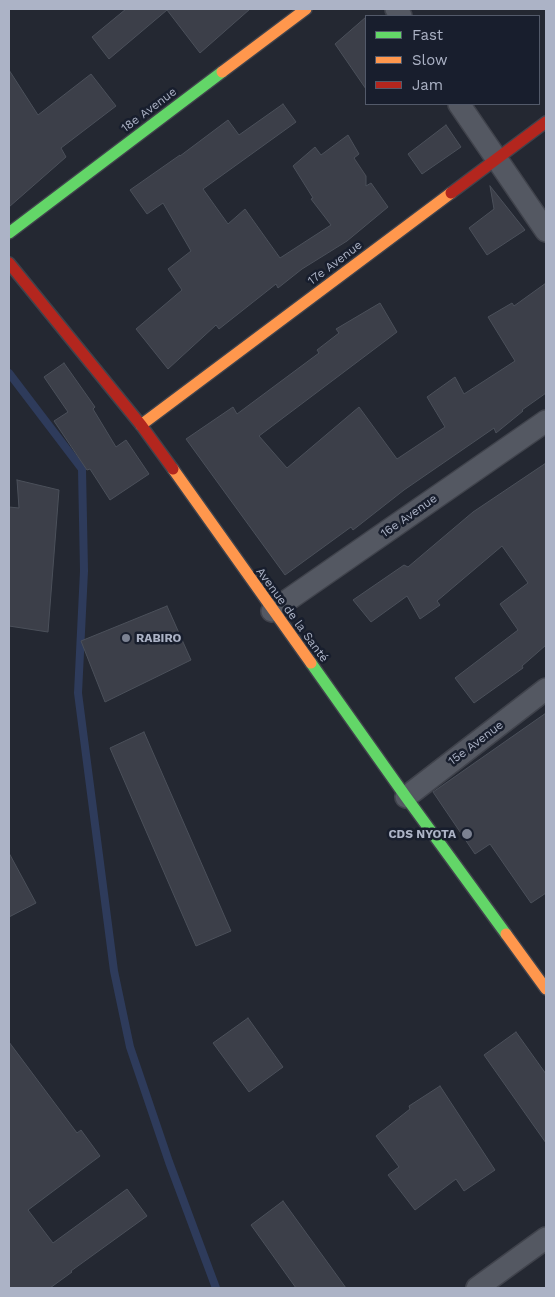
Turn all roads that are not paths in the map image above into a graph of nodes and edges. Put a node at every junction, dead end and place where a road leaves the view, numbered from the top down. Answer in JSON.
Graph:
{"nodes":[{"id":1,"x":306,"y":9,"type":"edge"},
{"id":2,"x":460,"y":105,"type":"edge"},
{"id":3,"x":546,"y":122,"type":"edge"},
{"id":4,"x":496,"y":159,"type":"junction"},
{"id":5,"x":546,"y":231,"type":"edge"},
{"id":6,"x":9,"y":233,"type":"edge"},
{"id":7,"x":9,"y":263,"type":"edge"},
{"id":8,"x":546,"y":421,"type":"edge"},
{"id":9,"x":141,"y":425,"type":"junction"},
{"id":10,"x":272,"y":611,"type":"junction"},
{"id":11,"x":546,"y":689,"type":"edge"},
{"id":12,"x":406,"y":797,"type":"junction"},
{"id":13,"x":542,"y":975,"type":"edge"},
{"id":14,"x":546,"y":1238,"type":"edge"},
{"id":15,"x":477,"y":1288,"type":"edge"}],
"edges":[{"from":1,"to":6,"type":"street","name":"18e Avenue"},
{"from":2,"to":4,"type":"street"},
{"from":3,"to":4,"type":"street","name":"17e Avenue"},
{"from":4,"to":5,"type":"street"},
{"from":4,"to":9,"type":"street","name":"17e Avenue"},
{"from":7,"to":9,"type":"street","name":"Avenue de la Santé"},
{"from":8,"to":10,"type":"street","name":"16e Avenue"},
{"from":9,"to":10,"type":"street","name":"Avenue de la Santé"},
{"from":10,"to":12,"type":"street","name":"Avenue de la Santé"},
{"from":11,"to":12,"type":"street","name":"15e Avenue"},
{"from":12,"to":13,"type":"street","name":"Avenue de la Santé"},
{"from":14,"to":15,"type":"street"}]}
